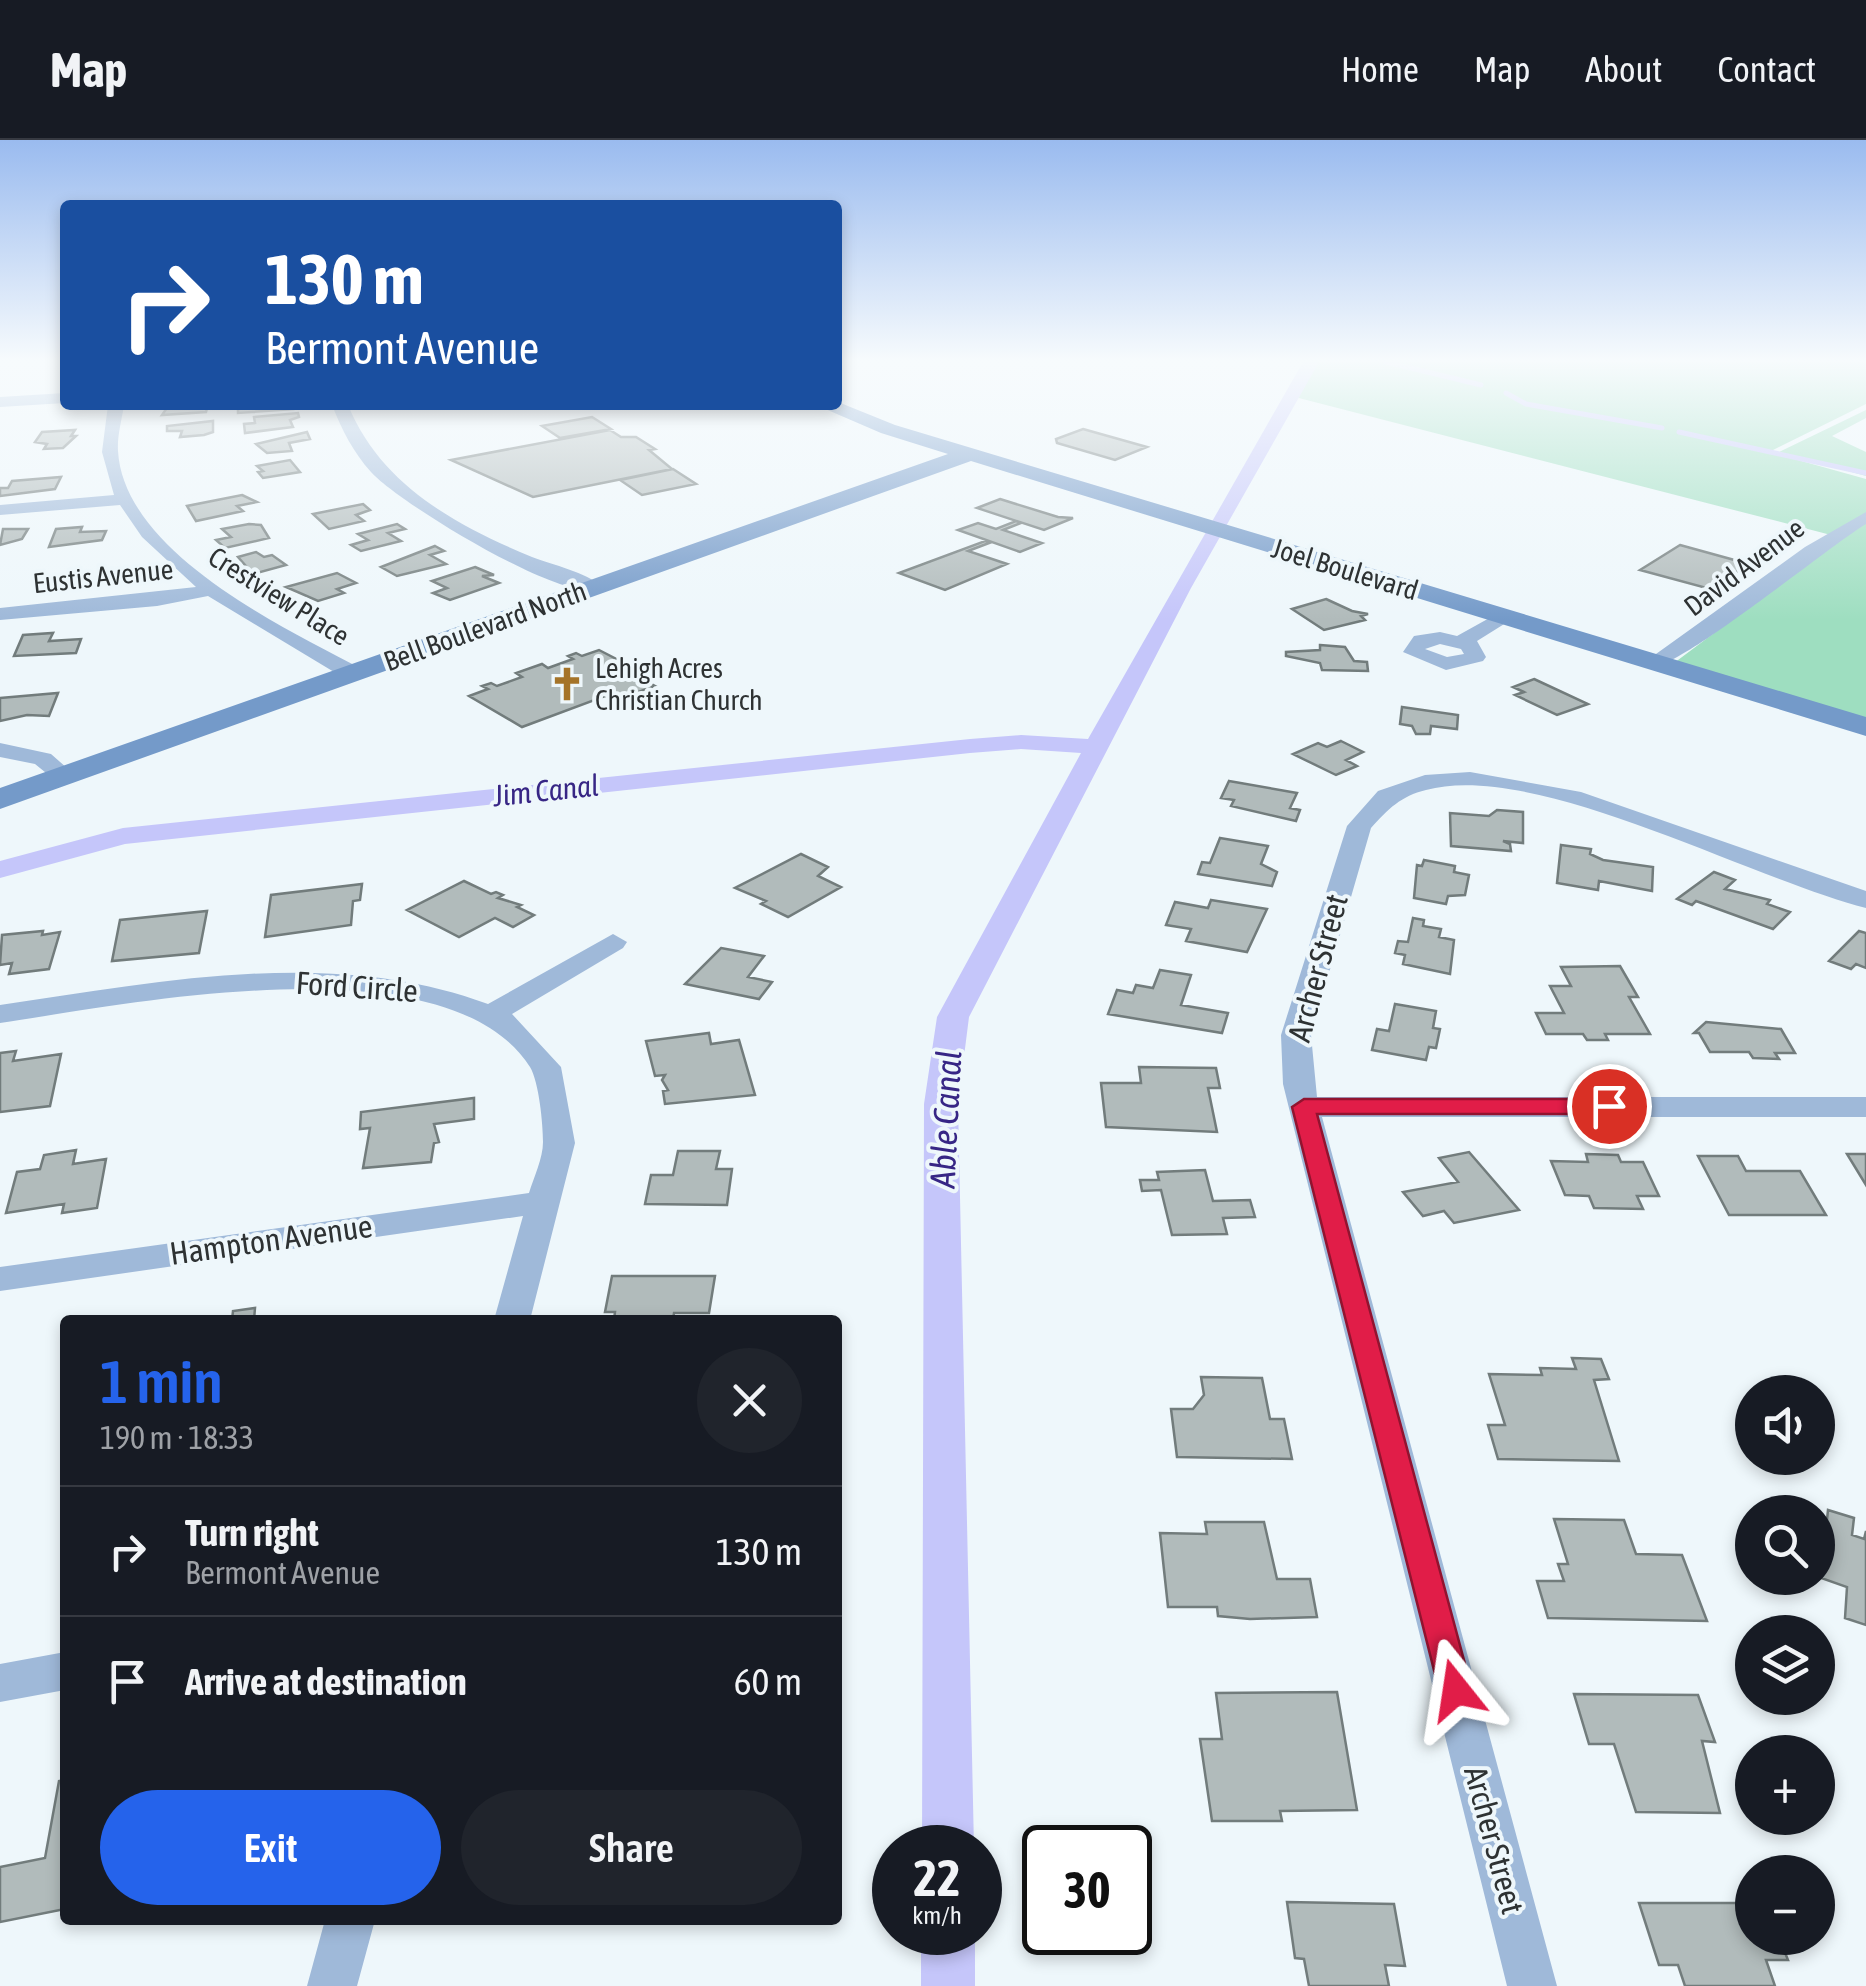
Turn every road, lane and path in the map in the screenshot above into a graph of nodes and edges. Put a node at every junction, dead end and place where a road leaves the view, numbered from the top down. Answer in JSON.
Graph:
{"nodes":[{"id":1,"x":113,"y":448,"type":"edge"},
{"id":2,"x":359,"y":448,"type":"edge"},
{"id":3,"x":953,"y":448,"type":"edge"},
{"id":4,"x":970,"y":454,"type":"junction"},
{"id":5,"x":125,"y":500,"type":"junction"},
{"id":6,"x":0,"y":510,"type":"edge"},
{"id":7,"x":1866,"y":517,"type":"edge"},
{"id":8,"x":592,"y":587,"type":"junction"},
{"id":9,"x":210,"y":590,"type":"junction"},
{"id":10,"x":0,"y":614,"type":"edge"},
{"id":11,"x":1502,"y":616,"type":"junction"},
{"id":12,"x":1462,"y":642,"type":"dead end"},
{"id":13,"x":1656,"y":664,"type":"junction"},
{"id":14,"x":352,"y":673,"type":"junction"},
{"id":15,"x":1866,"y":727,"type":"edge"},
{"id":16,"x":0,"y":750,"type":"edge"},
{"id":17,"x":64,"y":776,"type":"junction"},
{"id":18,"x":0,"y":798,"type":"edge"},
{"id":19,"x":1866,"y":900,"type":"edge"},
{"id":20,"x":613,"y":942,"type":"dead end"},
{"id":21,"x":0,"y":1014,"type":"edge"},
{"id":22,"x":491,"y":1014,"type":"junction"},
{"id":23,"x":1304,"y":1107,"type":"junction"},
{"id":24,"x":1866,"y":1107,"type":"edge"},
{"id":25,"x":542,"y":1202,"type":"junction"},
{"id":26,"x":0,"y":1279,"type":"edge"},
{"id":27,"x":513,"y":1315,"type":"edge"},
{"id":28,"x":60,"y":1672,"type":"edge"},
{"id":29,"x":0,"y":1683,"type":"edge"},
{"id":30,"x":349,"y":1925,"type":"edge"},
{"id":31,"x":332,"y":1986,"type":"edge"},
{"id":32,"x":1532,"y":1986,"type":"edge"}],
"edges":[{"from":1,"to":5,"type":"street","name":"Crestview Place"},
{"from":2,"to":8,"type":"street"},
{"from":3,"to":4,"type":"main road","name":"Joel Boulevard"},
{"from":4,"to":8,"type":"main road","name":"Bell Boulevard North"},
{"from":4,"to":11,"type":"main road","name":"Joel Boulevard"},
{"from":5,"to":6,"type":"street"},
{"from":5,"to":9,"type":"street","name":"Crestview Place"},
{"from":7,"to":13,"type":"street","name":"David Avenue"},
{"from":8,"to":14,"type":"main road","name":"Bell Boulevard North"},
{"from":9,"to":10,"type":"street","name":"Eustis Avenue"},
{"from":9,"to":14,"type":"street","name":"Crestview Place"},
{"from":11,"to":12,"type":"street"},
{"from":11,"to":13,"type":"main road","name":"Joel Boulevard"},
{"from":13,"to":15,"type":"main road","name":"Joel Boulevard"},
{"from":14,"to":17,"type":"main road","name":"Bell Boulevard North"},
{"from":16,"to":17,"type":"street"},
{"from":17,"to":18,"type":"main road","name":"Bell Boulevard North"},
{"from":19,"to":23,"type":"street","name":"Archer Street"},
{"from":20,"to":22,"type":"street"},
{"from":21,"to":22,"type":"street","name":"Ford Circle"},
{"from":22,"to":25,"type":"street","name":"Ford Circle"},
{"from":23,"to":24,"type":"street"},
{"from":23,"to":32,"type":"street","name":"Archer Street"},
{"from":25,"to":26,"type":"street","name":"Hampton Avenue"},
{"from":25,"to":27,"type":"street","name":"Ford Circle"},
{"from":28,"to":29,"type":"street"},
{"from":30,"to":31,"type":"street"}]}
